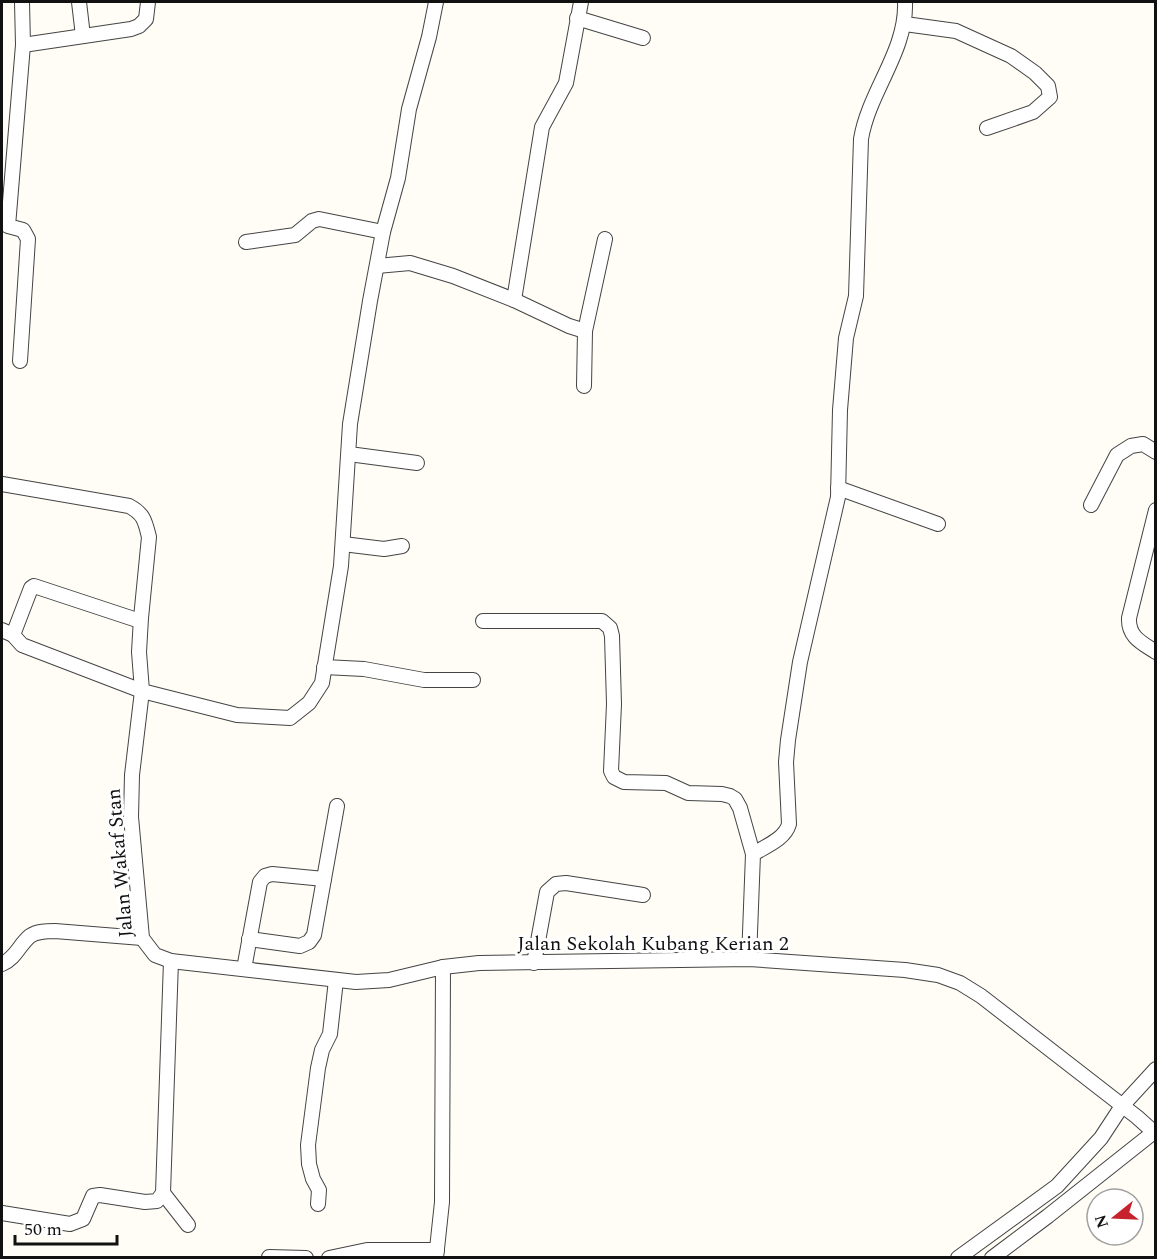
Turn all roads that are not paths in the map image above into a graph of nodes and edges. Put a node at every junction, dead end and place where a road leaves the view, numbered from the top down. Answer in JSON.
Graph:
{"nodes":[{"id":1,"x":22,"y":2,"type":"edge"},
{"id":2,"x":79,"y":2,"type":"edge"},
{"id":3,"x":148,"y":2,"type":"edge"},
{"id":4,"x":436,"y":2,"type":"edge"},
{"id":5,"x":581,"y":2,"type":"edge"},
{"id":6,"x":905,"y":2,"type":"edge"},
{"id":7,"x":577,"y":18,"type":"junction"},
{"id":8,"x":905,"y":24,"type":"junction"},
{"id":9,"x":83,"y":36,"type":"junction"},
{"id":10,"x":643,"y":38,"type":"dead end"},
{"id":11,"x":23,"y":45,"type":"junction"},
{"id":12,"x":987,"y":128,"type":"dead end"},
{"id":13,"x":5,"y":226,"type":"edge"},
{"id":14,"x":383,"y":232,"type":"junction"},
{"id":15,"x":605,"y":239,"type":"dead end"},
{"id":16,"x":246,"y":242,"type":"dead end"},
{"id":17,"x":377,"y":266,"type":"junction"},
{"id":18,"x":514,"y":300,"type":"junction"},
{"id":19,"x":585,"y":331,"type":"junction"},
{"id":20,"x":20,"y":361,"type":"dead end"},
{"id":21,"x":584,"y":386,"type":"dead end"},
{"id":22,"x":1155,"y":452,"type":"edge"},
{"id":23,"x":350,"y":454,"type":"junction"},
{"id":24,"x":417,"y":463,"type":"dead end"},
{"id":25,"x":2,"y":484,"type":"edge"},
{"id":26,"x":838,"y":488,"type":"junction"},
{"id":27,"x":1091,"y":505,"type":"dead end"},
{"id":28,"x":1155,"y":510,"type":"edge"},
{"id":29,"x":938,"y":524,"type":"dead end"},
{"id":30,"x":342,"y":544,"type":"junction"},
{"id":31,"x":402,"y":546,"type":"dead end"},
{"id":32,"x":140,"y":621,"type":"junction"},
{"id":33,"x":483,"y":621,"type":"dead end"},
{"id":34,"x":7,"y":633,"type":"edge"},
{"id":35,"x":1155,"y":652,"type":"edge"},
{"id":36,"x":324,"y":667,"type":"junction"},
{"id":37,"x":472,"y":680,"type":"dead end"},
{"id":38,"x":142,"y":691,"type":"junction"},
{"id":39,"x":337,"y":806,"type":"dead end"},
{"id":40,"x":753,"y":854,"type":"junction"},
{"id":41,"x":324,"y":879,"type":"junction"},
{"id":42,"x":644,"y":895,"type":"dead end"},
{"id":43,"x":141,"y":938,"type":"junction"},
{"id":44,"x":249,"y":939,"type":"junction"},
{"id":45,"x":749,"y":959,"type":"junction"},
{"id":46,"x":171,"y":961,"type":"junction"},
{"id":47,"x":534,"y":963,"type":"junction"},
{"id":48,"x":2,"y":964,"type":"edge"},
{"id":49,"x":443,"y":967,"type":"junction"},
{"id":50,"x":244,"y":969,"type":"junction"},
{"id":51,"x":336,"y":980,"type":"junction"},
{"id":52,"x":1155,"y":1069,"type":"edge"},
{"id":53,"x":1122,"y":1106,"type":"junction"},
{"id":54,"x":1154,"y":1133,"type":"edge"},
{"id":55,"x":163,"y":1193,"type":"junction"},
{"id":56,"x":318,"y":1204,"type":"dead end"},
{"id":57,"x":2,"y":1213,"type":"edge"},
{"id":58,"x":188,"y":1225,"type":"dead end"},
{"id":59,"x":436,"y":1254,"type":"edge"},
{"id":60,"x":268,"y":1257,"type":"edge"},
{"id":61,"x":306,"y":1257,"type":"edge"},
{"id":62,"x":329,"y":1257,"type":"edge"},
{"id":63,"x":958,"y":1257,"type":"edge"},
{"id":64,"x":992,"y":1257,"type":"edge"}],
"edges":[{"from":1,"to":11,"type":"street"},
{"from":2,"to":9,"type":"street"},
{"from":3,"to":9,"type":"street"},
{"from":4,"to":14,"type":"street"},
{"from":5,"to":7,"type":"street"},
{"from":6,"to":8,"type":"street"},
{"from":7,"to":10,"type":"street"},
{"from":7,"to":18,"type":"street"},
{"from":8,"to":12,"type":"street"},
{"from":8,"to":26,"type":"street"},
{"from":9,"to":11,"type":"street"},
{"from":11,"to":13,"type":"street"},
{"from":13,"to":20,"type":"street"},
{"from":14,"to":16,"type":"street"},
{"from":14,"to":17,"type":"street"},
{"from":15,"to":19,"type":"street"},
{"from":17,"to":18,"type":"street"},
{"from":17,"to":23,"type":"street"},
{"from":18,"to":19,"type":"street"},
{"from":19,"to":21,"type":"street"},
{"from":22,"to":27,"type":"street"},
{"from":23,"to":24,"type":"street"},
{"from":23,"to":30,"type":"street"},
{"from":25,"to":32,"type":"street","name":"Jalan Wakaf Stan"},
{"from":26,"to":29,"type":"street"},
{"from":26,"to":40,"type":"street"},
{"from":28,"to":35,"type":"street"},
{"from":30,"to":31,"type":"street"},
{"from":30,"to":36,"type":"street"},
{"from":32,"to":34,"type":"street"},
{"from":32,"to":38,"type":"street","name":"Jalan Wakaf Stan"},
{"from":33,"to":40,"type":"street"},
{"from":34,"to":38,"type":"street"},
{"from":36,"to":37,"type":"street"},
{"from":36,"to":38,"type":"street"},
{"from":38,"to":43,"type":"street","name":"Jalan Wakaf Stan"},
{"from":39,"to":41,"type":"street"},
{"from":40,"to":45,"type":"street"},
{"from":41,"to":44,"type":"street"},
{"from":41,"to":44,"type":"street"},
{"from":42,"to":47,"type":"street"},
{"from":43,"to":46,"type":"street","name":"Jalan Wakaf Stan"},
{"from":43,"to":48,"type":"street"},
{"from":44,"to":50,"type":"street"},
{"from":45,"to":47,"type":"street","name":"Jalan Sekolah Kubang Kerian 2"},
{"from":45,"to":53,"type":"street","name":"Jalan Sekolah Kubang Kerian 2"},
{"from":46,"to":50,"type":"street","name":"Jalan Sekolah Kubang Kerian 2"},
{"from":46,"to":55,"type":"street"},
{"from":47,"to":49,"type":"street","name":"Jalan Sekolah Kubang Kerian 2"},
{"from":49,"to":51,"type":"street","name":"Jalan Sekolah Kubang Kerian 2"},
{"from":49,"to":59,"type":"street"},
{"from":50,"to":51,"type":"street","name":"Jalan Sekolah Kubang Kerian 2"},
{"from":51,"to":56,"type":"street"},
{"from":52,"to":53,"type":"street"},
{"from":53,"to":54,"type":"street","name":"Jalan Sekolah Kubang Kerian 2"},
{"from":53,"to":63,"type":"street"},
{"from":54,"to":64,"type":"street"},
{"from":55,"to":57,"type":"street"},
{"from":55,"to":58,"type":"street"},
{"from":59,"to":62,"type":"street"},
{"from":60,"to":61,"type":"street"}]}
